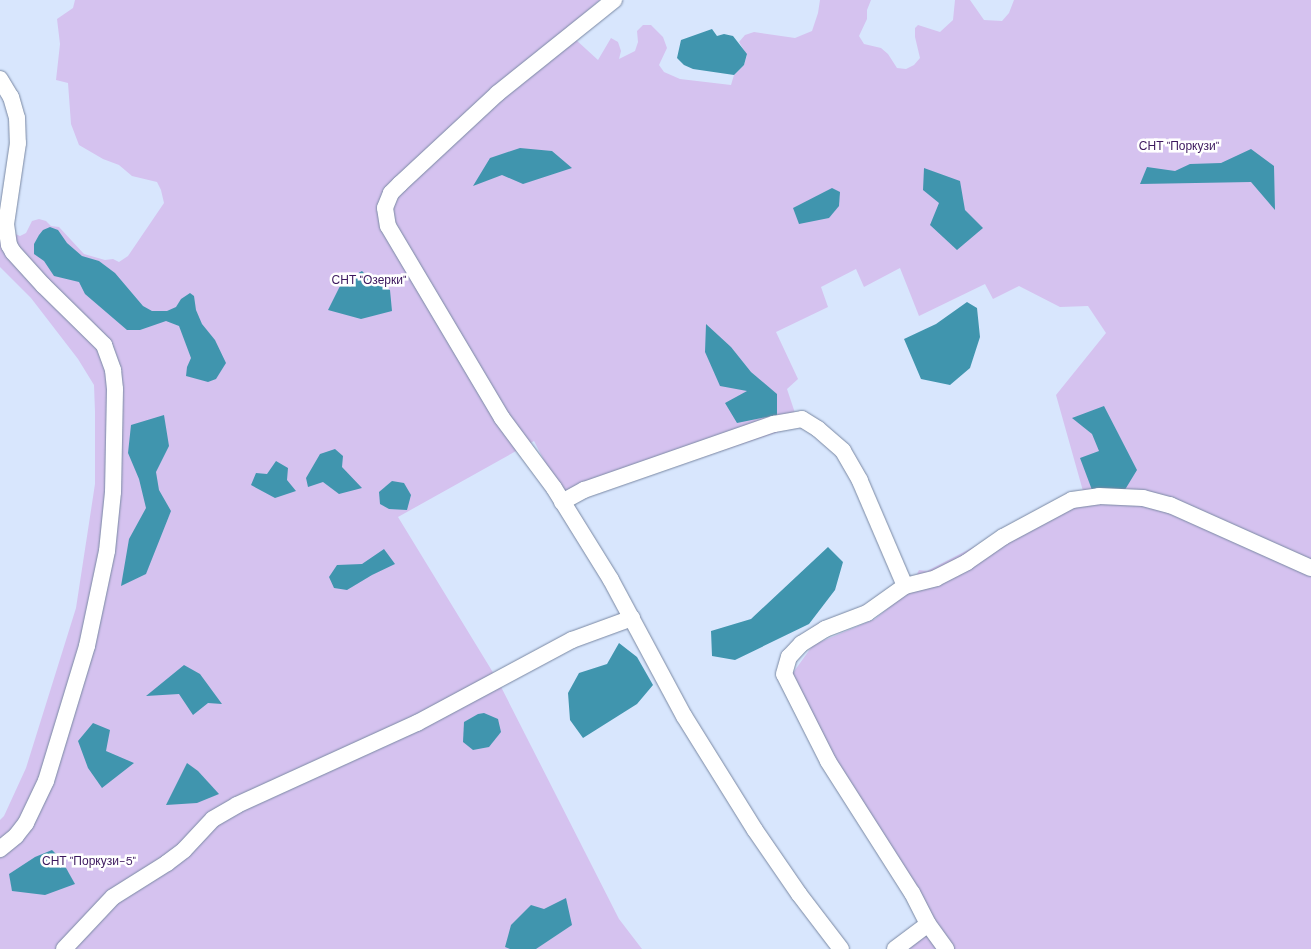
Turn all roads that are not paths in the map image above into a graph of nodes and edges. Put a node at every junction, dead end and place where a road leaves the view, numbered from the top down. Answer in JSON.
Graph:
{"nodes":[{"id":1,"x":614,"y":0,"type":"edge"},
{"id":2,"x":0,"y":79,"type":"edge"},
{"id":3,"x":562,"y":502,"type":"junction"},
{"id":4,"x":1311,"y":568,"type":"edge"},
{"id":5,"x":905,"y":586,"type":"junction"},
{"id":6,"x":632,"y":618,"type":"junction"},
{"id":7,"x":0,"y":849,"type":"edge"},
{"id":8,"x":928,"y":924,"type":"junction"},
{"id":9,"x":64,"y":949,"type":"edge"},
{"id":10,"x":841,"y":949,"type":"edge"},
{"id":11,"x":895,"y":949,"type":"edge"},
{"id":12,"x":946,"y":949,"type":"edge"}],
"edges":[{"from":1,"to":3,"type":"street"},
{"from":2,"to":7,"type":"street"},
{"from":3,"to":5,"type":"street"},
{"from":3,"to":6,"type":"street"},
{"from":4,"to":5,"type":"street"},
{"from":5,"to":8,"type":"street"},
{"from":6,"to":9,"type":"street"},
{"from":6,"to":10,"type":"street"},
{"from":8,"to":11,"type":"street"},
{"from":8,"to":12,"type":"street"}]}
